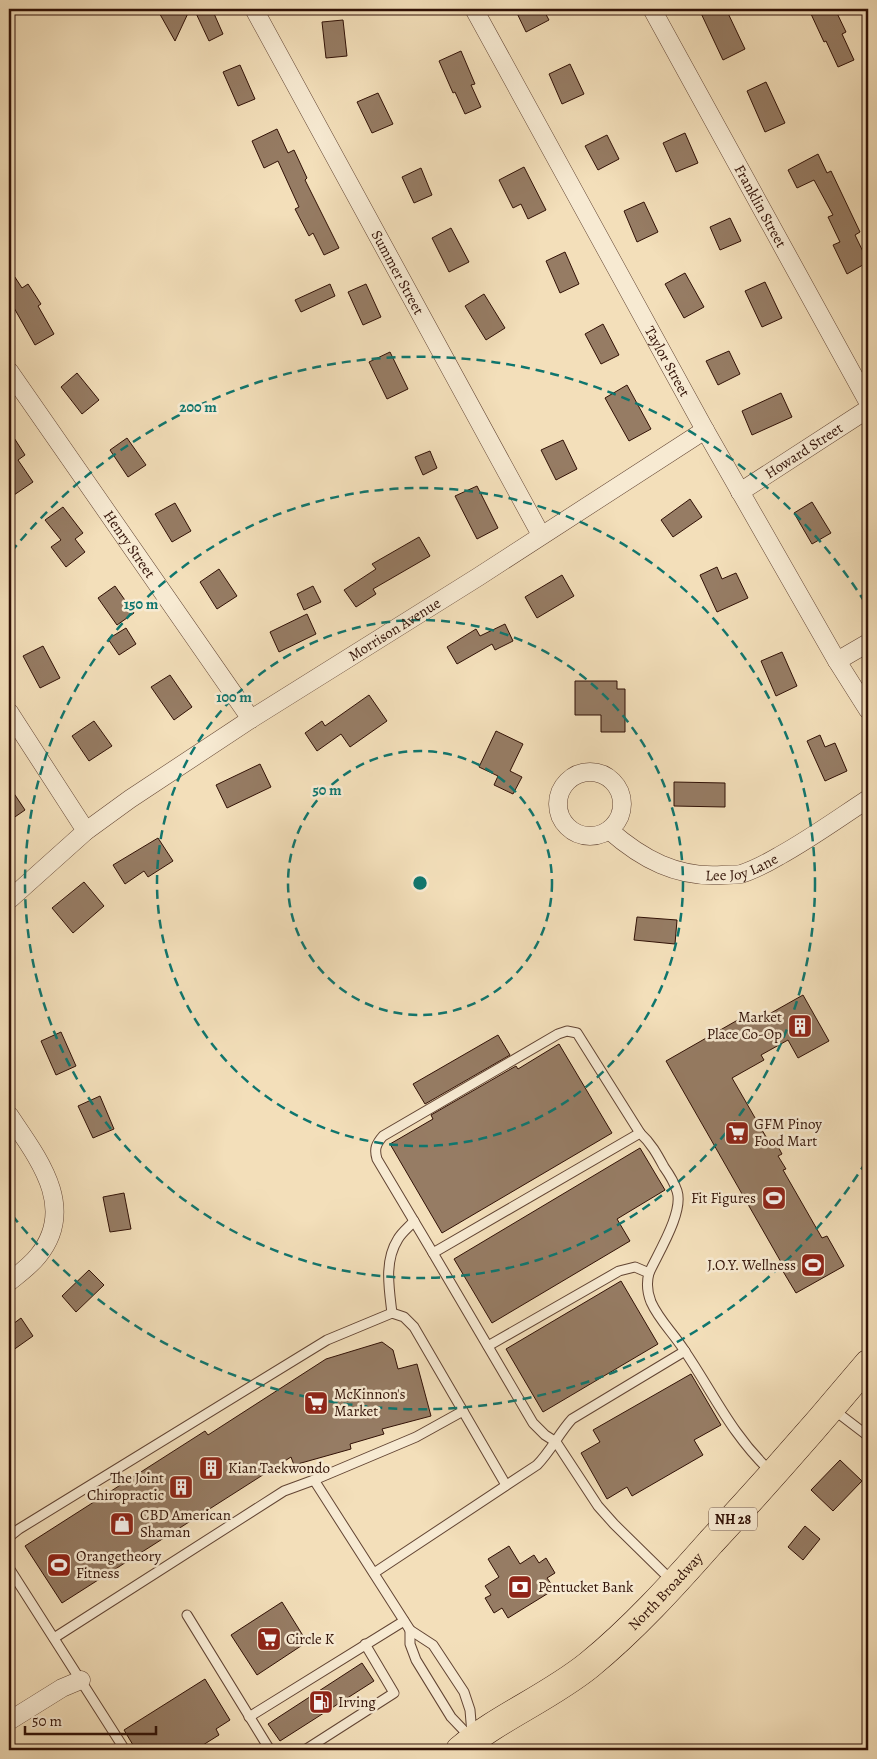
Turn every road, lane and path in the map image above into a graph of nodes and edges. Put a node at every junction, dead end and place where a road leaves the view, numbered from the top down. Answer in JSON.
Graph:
{"nodes":[{"id":1,"x":254,"y":9,"type":"edge"},
{"id":2,"x":474,"y":9,"type":"edge"},
{"id":3,"x":652,"y":9,"type":"edge"},
{"id":4,"x":9,"y":371,"type":"edge"},
{"id":5,"x":868,"y":402,"type":"edge"},
{"id":6,"x":868,"y":409,"type":"edge"},
{"id":7,"x":705,"y":430,"type":"junction"},
{"id":8,"x":740,"y":492,"type":"junction"},
{"id":9,"x":541,"y":535,"type":"junction"},
{"id":10,"x":868,"y":643,"type":"edge"},
{"id":11,"x":837,"y":661,"type":"junction"},
{"id":12,"x":868,"y":710,"type":"edge"},
{"id":13,"x":9,"y":712,"type":"edge"},
{"id":14,"x":250,"y":719,"type":"junction"},
{"id":15,"x":868,"y":799,"type":"edge"},
{"id":16,"x":609,"y":830,"type":"dead end"},
{"id":17,"x":86,"y":831,"type":"junction"},
{"id":18,"x":9,"y":900,"type":"edge"},
{"id":19,"x":9,"y":1115,"type":"edge"},
{"id":20,"x":640,"y":1133,"type":"junction"},
{"id":21,"x":414,"y":1221,"type":"junction"},
{"id":22,"x":434,"y":1253,"type":"junction"},
{"id":23,"x":649,"y":1273,"type":"junction"},
{"id":24,"x":9,"y":1282,"type":"edge"},
{"id":25,"x":392,"y":1313,"type":"junction"},
{"id":26,"x":488,"y":1346,"type":"junction"},
{"id":27,"x":685,"y":1351,"type":"junction"},
{"id":28,"x":868,"y":1364,"type":"edge"},
{"id":29,"x":831,"y":1408,"type":"junction"},
{"id":30,"x":463,"y":1411,"type":"junction"},
{"id":31,"x":868,"y":1436,"type":"edge"},
{"id":32,"x":556,"y":1442,"type":"junction"},
{"id":33,"x":774,"y":1474,"type":"junction"},
{"id":34,"x":314,"y":1480,"type":"junction"},
{"id":35,"x":506,"y":1485,"type":"junction"},
{"id":36,"x":9,"y":1537,"type":"edge"},
{"id":37,"x":9,"y":1568,"type":"edge"},
{"id":38,"x":374,"y":1573,"type":"junction"},
{"id":39,"x":674,"y":1583,"type":"junction"},
{"id":40,"x":186,"y":1615,"type":"dead end"},
{"id":41,"x":404,"y":1620,"type":"junction"},
{"id":42,"x":410,"y":1630,"type":"junction"},
{"id":43,"x":54,"y":1638,"type":"junction"},
{"id":44,"x":365,"y":1644,"type":"junction"},
{"id":45,"x":81,"y":1680,"type":"junction"},
{"id":46,"x":250,"y":1717,"type":"junction"},
{"id":47,"x":9,"y":1721,"type":"edge"},
{"id":48,"x":469,"y":1747,"type":"edge"},
{"id":49,"x":125,"y":1750,"type":"edge"},
{"id":50,"x":270,"y":1750,"type":"edge"},
{"id":51,"x":305,"y":1750,"type":"edge"},
{"id":52,"x":438,"y":1750,"type":"edge"}],
"edges":[{"from":1,"to":9,"type":"street","name":"Summer Street"},
{"from":2,"to":7,"type":"street","name":"Taylor Street"},
{"from":3,"to":5,"type":"street","name":"Franklin Street"},
{"from":4,"to":14,"type":"street","name":"Henry Street"},
{"from":6,"to":8,"type":"street","name":"Howard Street"},
{"from":7,"to":8,"type":"street","name":"Taylor Street"},
{"from":7,"to":9,"type":"street","name":"Morrison Avenue"},
{"from":8,"to":11,"type":"street","name":"Taylor Street"},
{"from":9,"to":14,"type":"street","name":"Morrison Avenue"},
{"from":10,"to":11,"type":"street"},
{"from":11,"to":12,"type":"street","name":"Taylor Street"},
{"from":13,"to":17,"type":"street"},
{"from":14,"to":17,"type":"street","name":"Morrison Avenue"},
{"from":15,"to":16,"type":"street","name":"Lee Joy Lane"},
{"from":17,"to":18,"type":"street","name":"Morrison Avenue"},
{"from":19,"to":24,"type":"street"},
{"from":20,"to":21,"type":"lane"},
{"from":20,"to":22,"type":"lane"},
{"from":20,"to":23,"type":"lane"},
{"from":21,"to":22,"type":"lane"},
{"from":21,"to":25,"type":"lane"},
{"from":22,"to":26,"type":"lane"},
{"from":23,"to":26,"type":"lane"},
{"from":23,"to":27,"type":"lane"},
{"from":25,"to":30,"type":"lane"},
{"from":25,"to":36,"type":"lane"},
{"from":26,"to":32,"type":"lane"},
{"from":27,"to":32,"type":"lane"},
{"from":27,"to":33,"type":"lane"},
{"from":28,"to":29,"type":"main road","name":"North Broadway","number":"NH 28"},
{"from":29,"to":31,"type":"lane"},
{"from":29,"to":33,"type":"main road","name":"North Broadway","number":"NH 28"},
{"from":30,"to":34,"type":"lane"},
{"from":30,"to":35,"type":"lane"},
{"from":32,"to":35,"type":"lane"},
{"from":32,"to":39,"type":"lane"},
{"from":33,"to":39,"type":"main road","name":"North Broadway","number":"NH 28"},
{"from":34,"to":38,"type":"lane"},
{"from":34,"to":43,"type":"lane"},
{"from":35,"to":38,"type":"lane"},
{"from":37,"to":43,"type":"lane"},
{"from":38,"to":41,"type":"lane"},
{"from":39,"to":48,"type":"main road","name":"North Broadway","number":"NH 28"},
{"from":40,"to":46,"type":"lane"},
{"from":41,"to":42,"type":"lane"},
{"from":41,"to":44,"type":"lane"},
{"from":42,"to":48,"type":"lane"},
{"from":42,"to":48,"type":"lane"},
{"from":43,"to":45,"type":"lane"},
{"from":44,"to":46,"type":"lane"},
{"from":44,"to":51,"type":"lane"},
{"from":45,"to":47,"type":"street"},
{"from":45,"to":49,"type":"lane"},
{"from":46,"to":50,"type":"lane"},
{"from":48,"to":52,"type":"main road","name":"North Broadway","number":"NH 28"}]}
